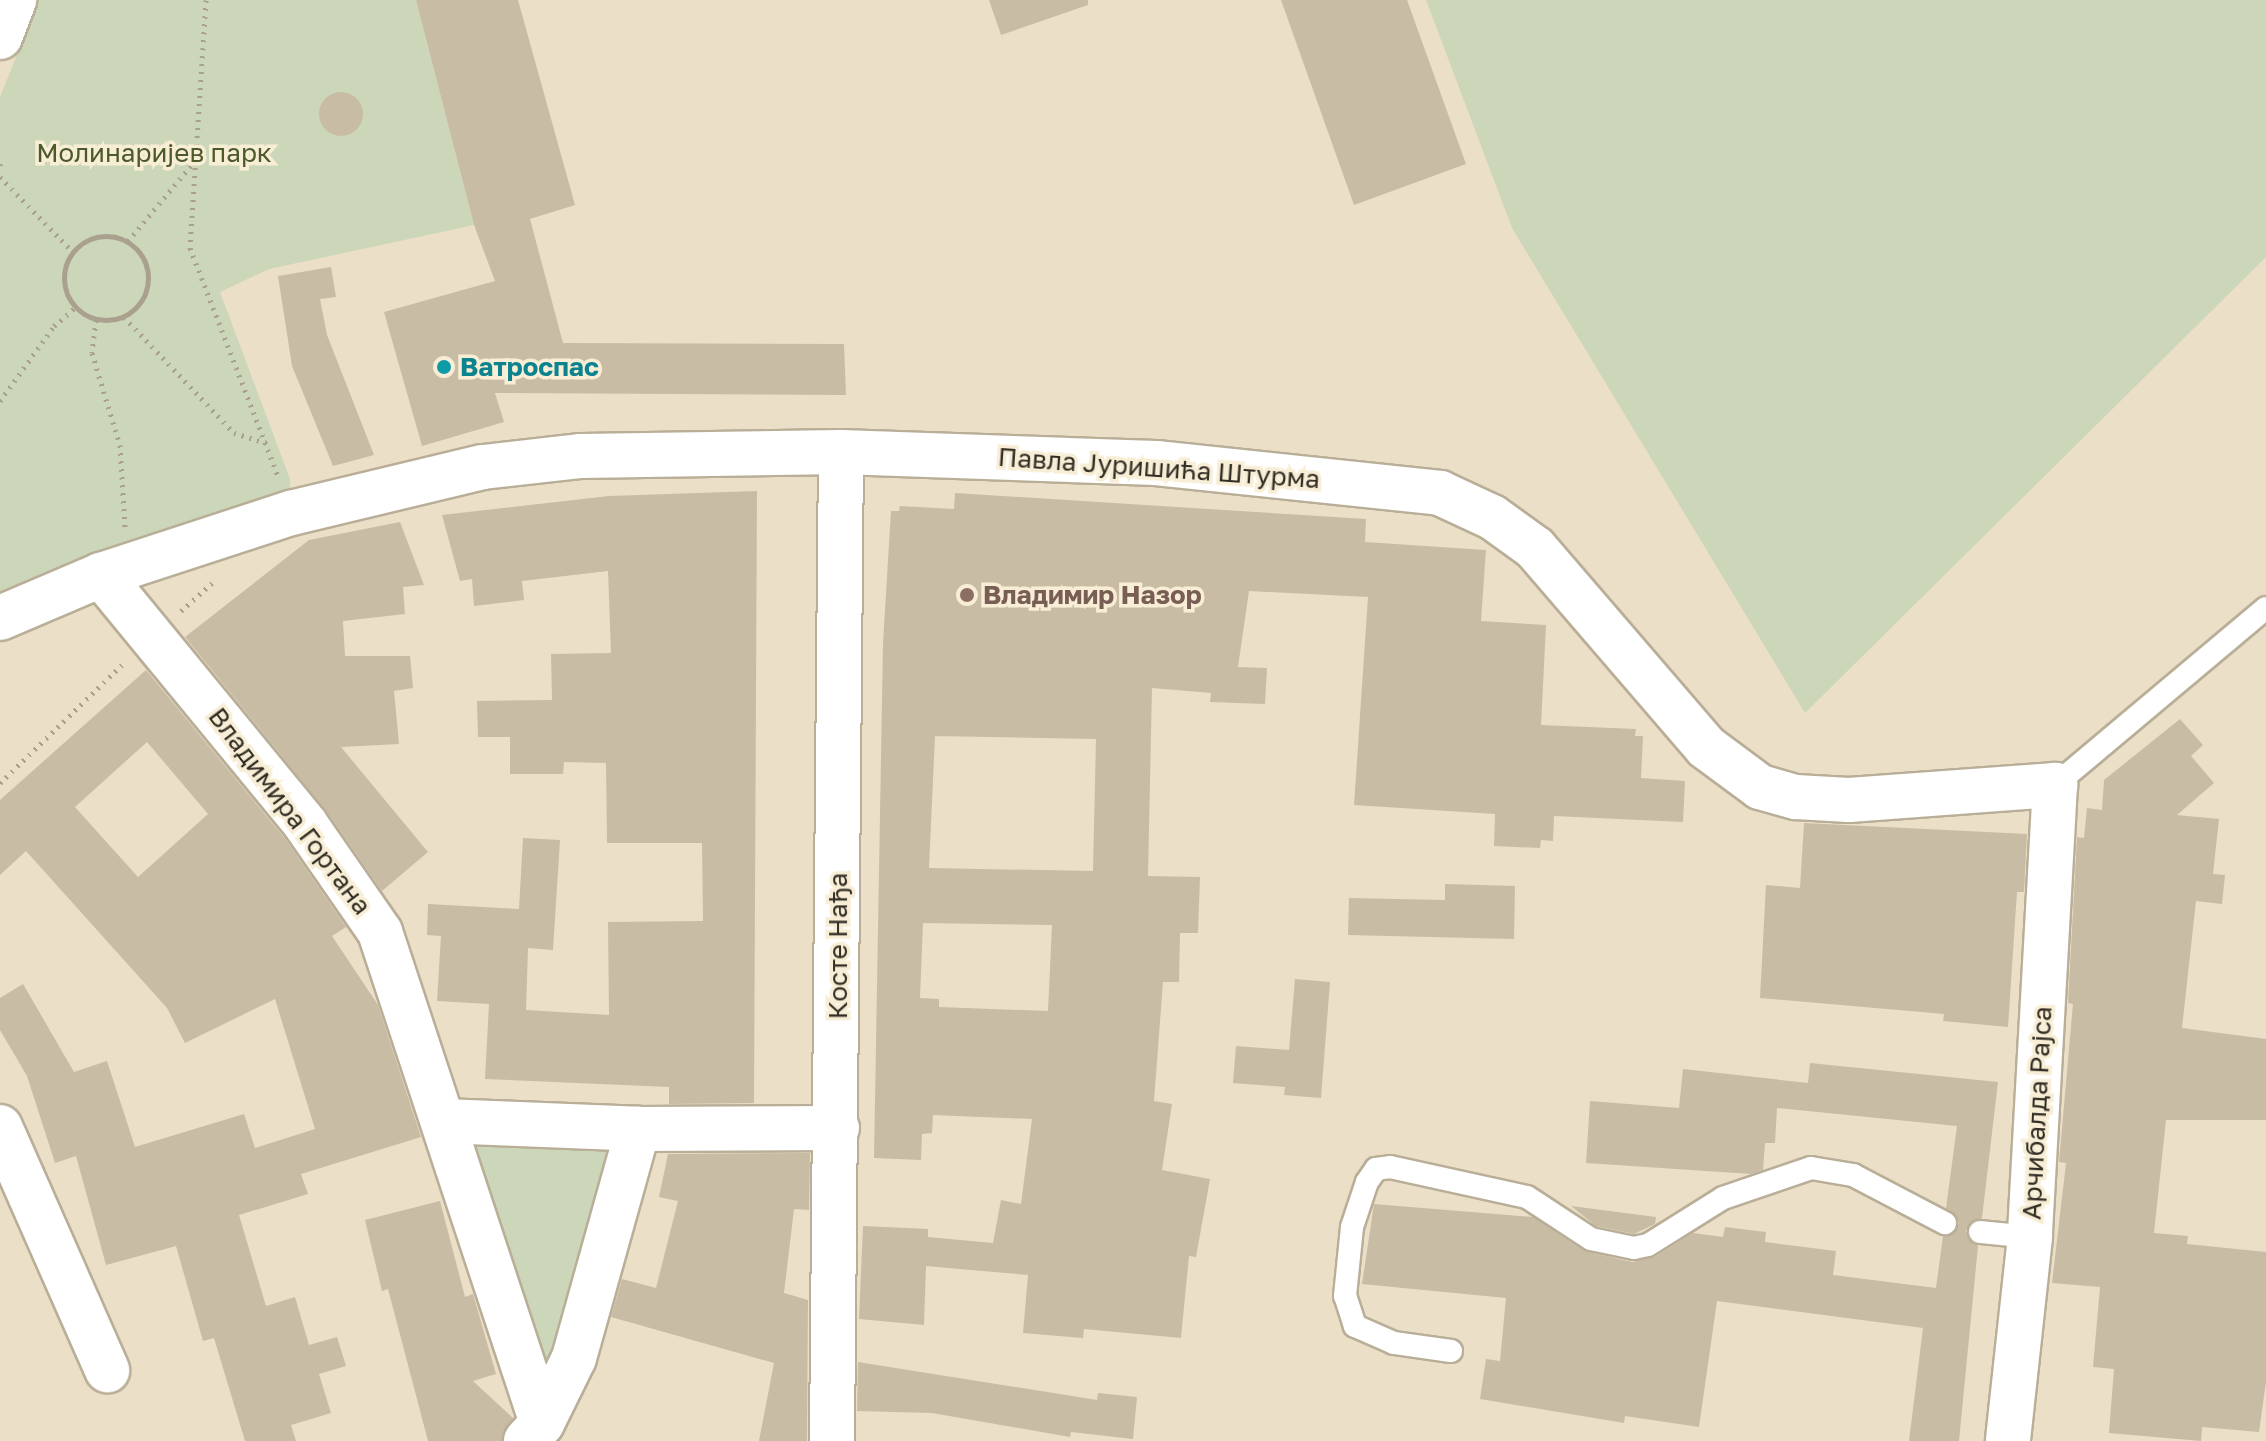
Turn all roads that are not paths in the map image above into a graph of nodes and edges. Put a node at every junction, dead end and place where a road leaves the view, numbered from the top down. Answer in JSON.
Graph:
{"nodes":[{"id":1,"x":14,"y":0,"type":"edge"},
{"id":2,"x":0,"y":37,"type":"edge"},
{"id":3,"x":841,"y":452,"type":"junction"},
{"id":4,"x":114,"y":571,"type":"junction"},
{"id":5,"x":2266,"y":608,"type":"edge"},
{"id":6,"x":0,"y":618,"type":"edge"},
{"id":7,"x":2055,"y":785,"type":"junction"},
{"id":8,"x":443,"y":1121,"type":"junction"},
{"id":9,"x":0,"y":1127,"type":"edge"},
{"id":10,"x":837,"y":1128,"type":"junction"},
{"id":11,"x":638,"y":1129,"type":"junction"},
{"id":12,"x":1945,"y":1223,"type":"dead end"},
{"id":13,"x":1980,"y":1232,"type":"dead end"},
{"id":14,"x":2030,"y":1237,"type":"junction"},
{"id":15,"x":1451,"y":1351,"type":"dead end"},
{"id":16,"x":107,"y":1370,"type":"dead end"},
{"id":17,"x":534,"y":1432,"type":"edge"},
{"id":18,"x":832,"y":1441,"type":"edge"},
{"id":19,"x":2008,"y":1441,"type":"edge"}],
"edges":[{"from":1,"to":2,"type":"street"},
{"from":3,"to":4,"type":"street","name":"Павла Јуришића Штурма"},
{"from":3,"to":7,"type":"street","name":"Павла Јуришића Штурма"},
{"from":3,"to":10,"type":"street","name":"Косте Нађа"},
{"from":4,"to":6,"type":"street","name":"Павла Јуришића Штурма"},
{"from":4,"to":8,"type":"street","name":"Владимира Гортана"},
{"from":5,"to":7,"type":"lane"},
{"from":7,"to":14,"type":"street","name":"Арчибалда Рајса"},
{"from":8,"to":11,"type":"street"},
{"from":8,"to":17,"type":"street","name":"Владимира Гортана"},
{"from":9,"to":16,"type":"street"},
{"from":10,"to":11,"type":"street"},
{"from":10,"to":18,"type":"street","name":"Косте Нађа"},
{"from":11,"to":17,"type":"street"},
{"from":12,"to":15,"type":"lane"},
{"from":13,"to":14,"type":"lane"},
{"from":14,"to":19,"type":"street","name":"Арчибалда Рајса"}]}
